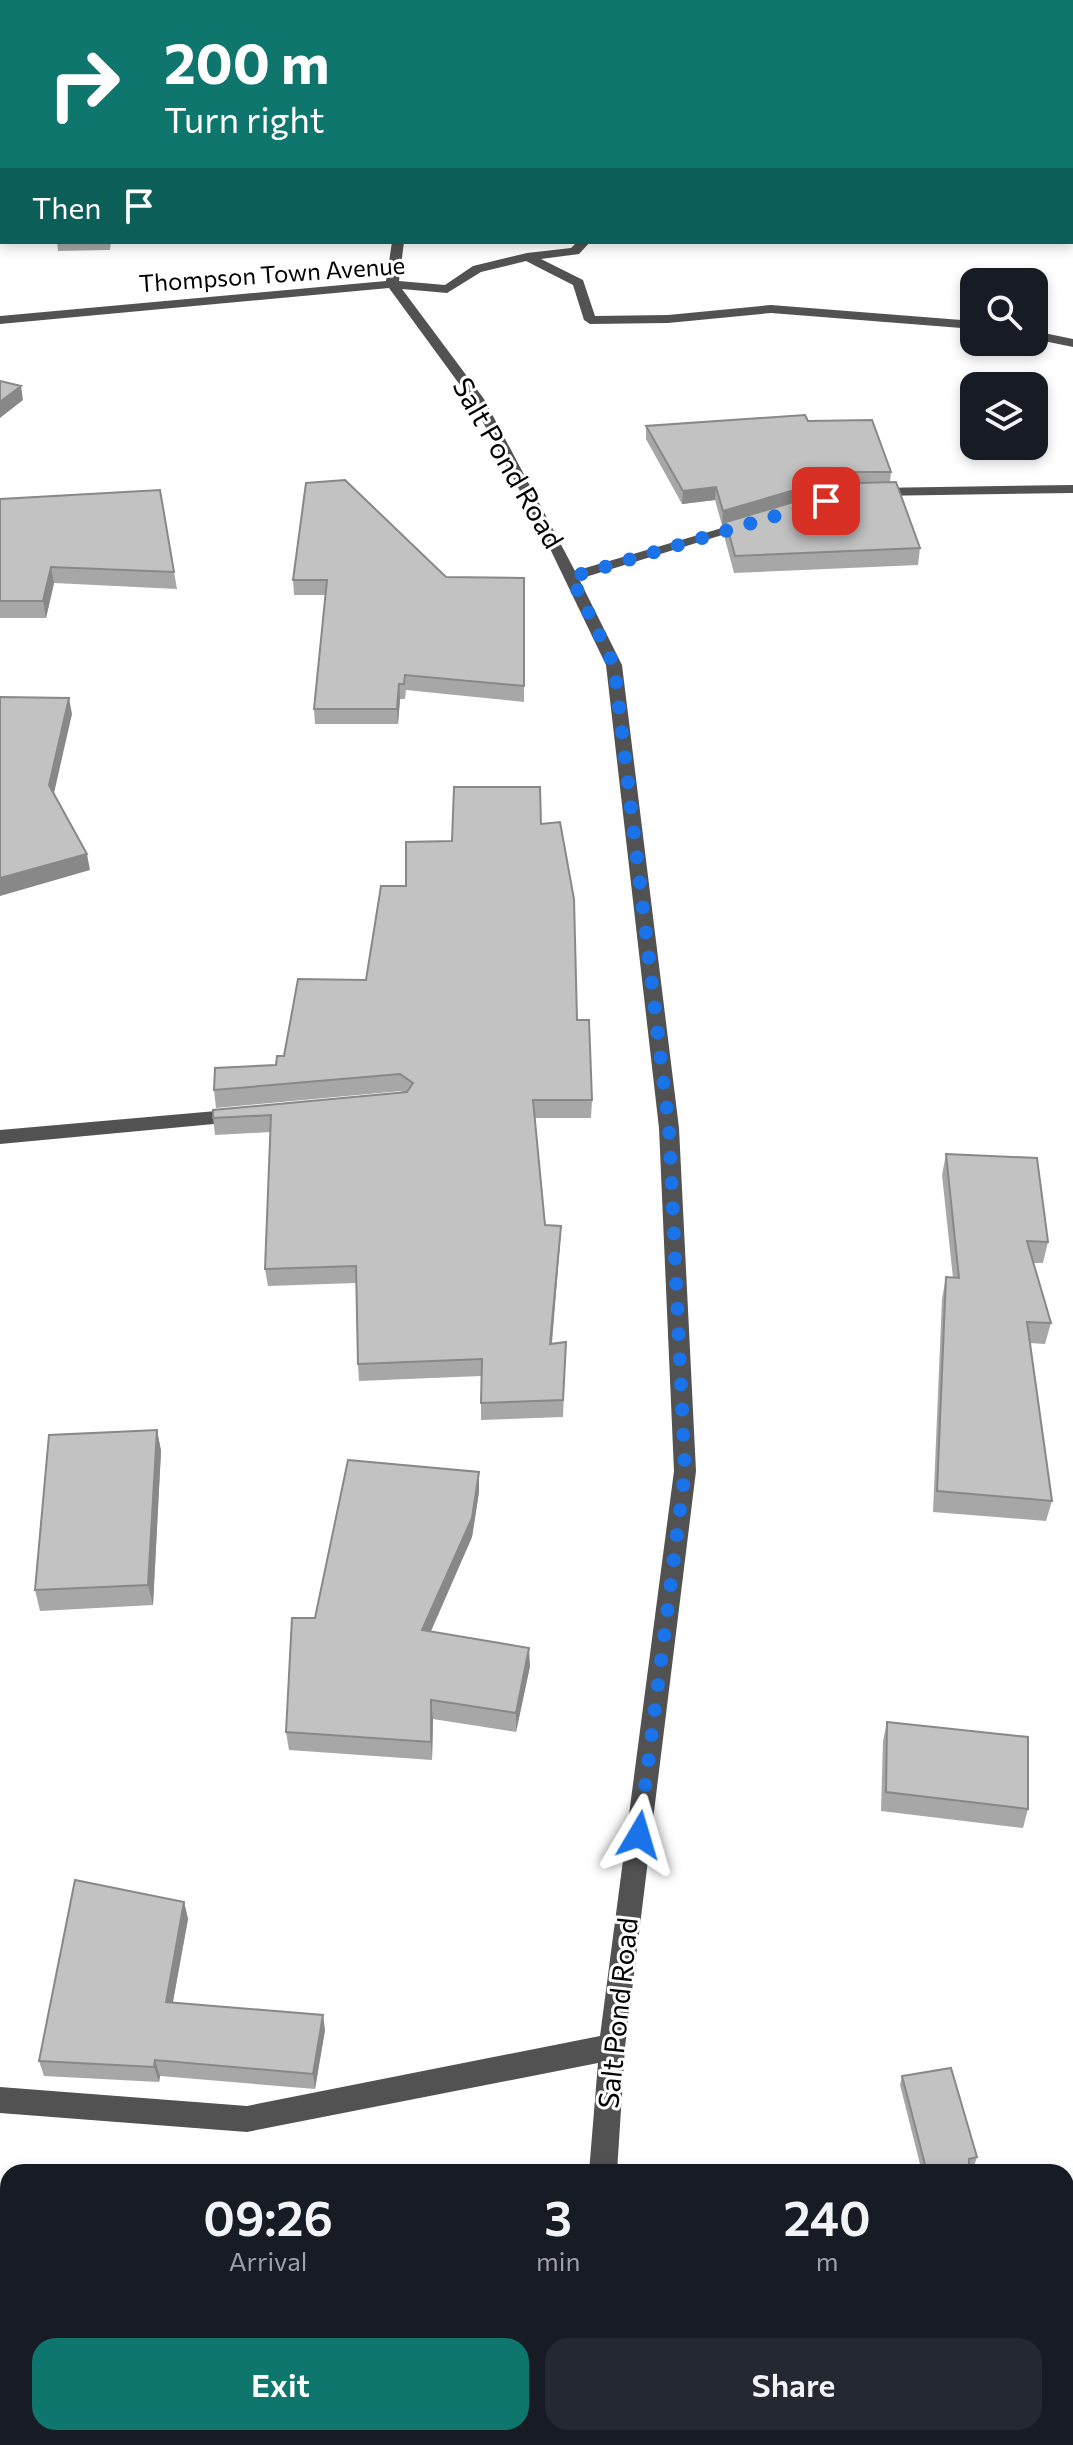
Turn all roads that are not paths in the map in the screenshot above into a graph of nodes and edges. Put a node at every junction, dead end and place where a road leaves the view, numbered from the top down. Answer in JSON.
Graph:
{"nodes":[{"id":1,"x":398,"y":244,"type":"edge"},
{"id":2,"x":582,"y":244,"type":"edge"},
{"id":3,"x":527,"y":257,"type":"junction"},
{"id":4,"x":392,"y":284,"type":"junction"},
{"id":5,"x":0,"y":320,"type":"edge"},
{"id":6,"x":960,"y":324,"type":"edge"},
{"id":7,"x":1048,"y":338,"type":"edge"},
{"id":8,"x":1073,"y":343,"type":"edge"},
{"id":9,"x":1073,"y":489,"type":"edge"},
{"id":10,"x":855,"y":493,"type":"edge"},
{"id":11,"x":767,"y":519,"type":"edge"},
{"id":12,"x":571,"y":577,"type":"junction"},
{"id":13,"x":262,"y":1114,"type":"edge"},
{"id":14,"x":0,"y":1137,"type":"edge"},
{"id":15,"x":612,"y":2047,"type":"junction"},
{"id":16,"x":0,"y":2100,"type":"edge"},
{"id":17,"x":604,"y":2164,"type":"edge"}],
"edges":[{"from":1,"to":4,"type":"street"},
{"from":2,"to":3,"type":"street","name":"Thompson Town Avenue"},
{"from":3,"to":4,"type":"street","name":"Thompson Town Avenue"},
{"from":3,"to":6,"type":"street"},
{"from":4,"to":5,"type":"street","name":"Thompson Town Avenue"},
{"from":4,"to":12,"type":"street","name":"Salt Pond Road"},
{"from":7,"to":8,"type":"street"},
{"from":9,"to":10,"type":"street"},
{"from":11,"to":12,"type":"street"},
{"from":12,"to":15,"type":"street","name":"Salt Pond Road"},
{"from":13,"to":14,"type":"street"},
{"from":15,"to":16,"type":"street"},
{"from":15,"to":17,"type":"street","name":"Salt Pond Road"}]}
